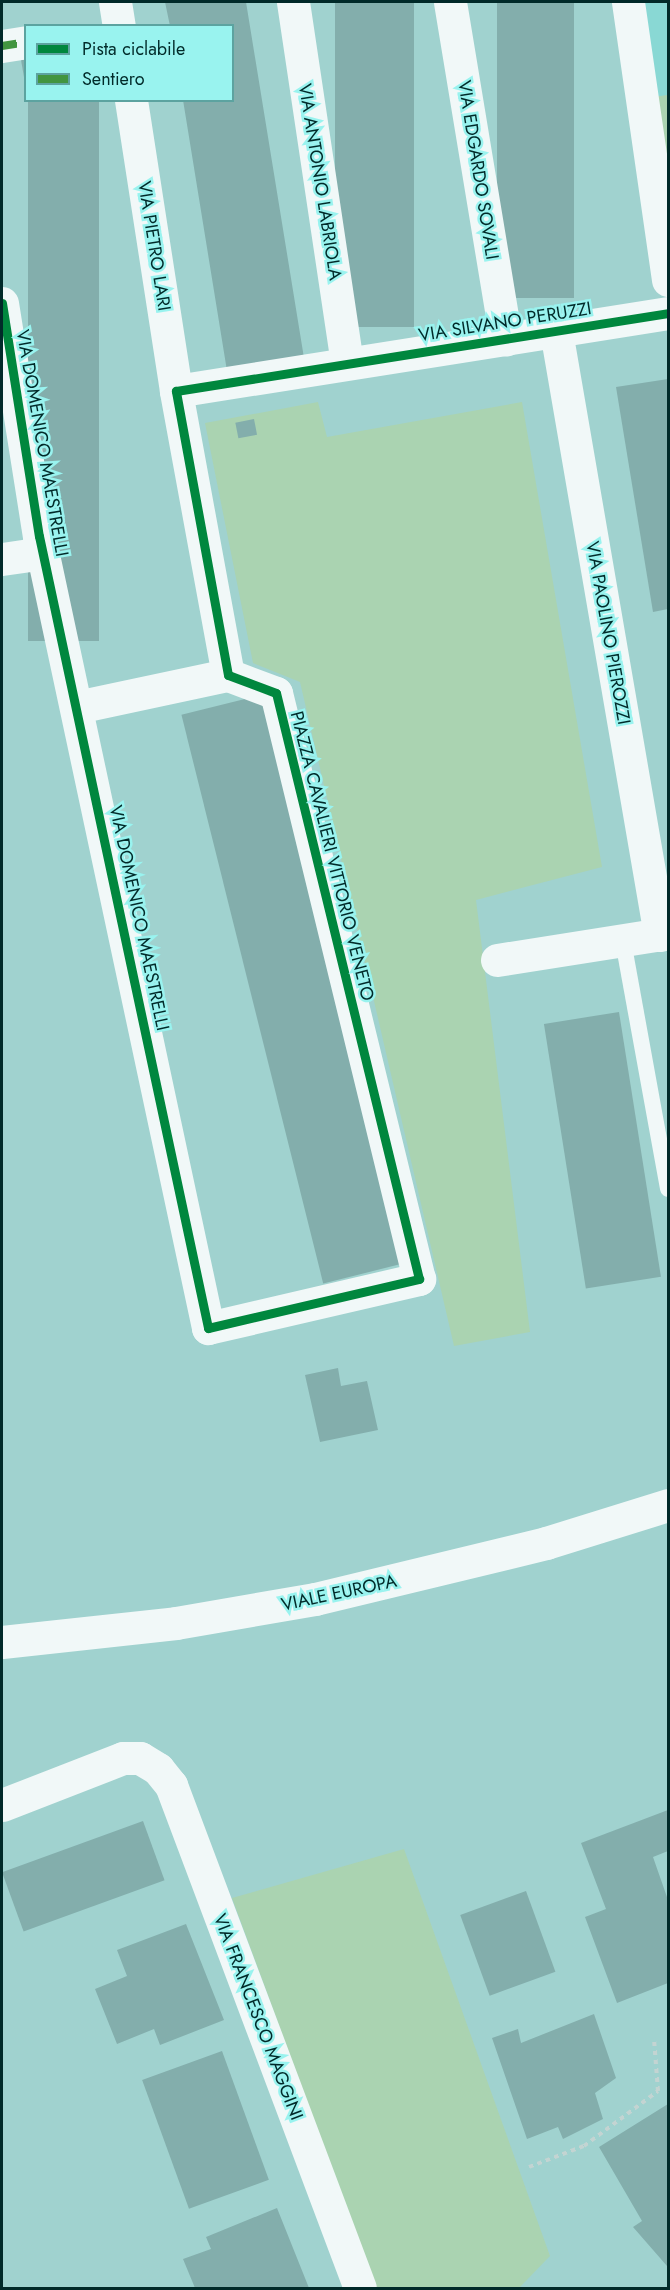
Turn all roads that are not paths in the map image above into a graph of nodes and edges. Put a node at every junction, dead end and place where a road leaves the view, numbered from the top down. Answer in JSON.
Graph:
{"nodes":[{"id":1,"x":116,"y":2,"type":"edge"},
{"id":2,"x":293,"y":2,"type":"edge"},
{"id":3,"x":450,"y":2,"type":"edge"},
{"id":4,"x":628,"y":2,"type":"edge"},
{"id":5,"x":119,"y":24,"type":"edge"},
{"id":6,"x":24,"y":42,"type":"edge"},
{"id":7,"x":2,"y":46,"type":"edge"},
{"id":8,"x":131,"y":102,"type":"edge"},
{"id":9,"x":669,"y":280,"type":"edge"},
{"id":10,"x":2,"y":303,"type":"edge"},
{"id":11,"x":669,"y":313,"type":"edge"},
{"id":12,"x":556,"y":331,"type":"junction"},
{"id":13,"x":506,"y":339,"type":"junction"},
{"id":14,"x":347,"y":363,"type":"junction"},
{"id":15,"x":176,"y":391,"type":"junction"},
{"id":16,"x":43,"y":553,"type":"junction"},
{"id":17,"x":2,"y":559,"type":"edge"},
{"id":18,"x":228,"y":675,"type":"junction"},
{"id":19,"x":77,"y":707,"type":"junction"},
{"id":20,"x":664,"y":934,"type":"edge"},
{"id":21,"x":623,"y":941,"type":"junction"},
{"id":22,"x":497,"y":960,"type":"dead end"},
{"id":23,"x":669,"y":1189,"type":"edge"},
{"id":24,"x":419,"y":1279,"type":"joint"},
{"id":25,"x":669,"y":1505,"type":"edge"},
{"id":26,"x":2,"y":1642,"type":"edge"},
{"id":27,"x":2,"y":1805,"type":"edge"},
{"id":28,"x":360,"y":2289,"type":"edge"}],
"edges":[{"from":1,"to":5,"type":"street"},
{"from":2,"to":14,"type":"street","name":"VIA ANTONIO LABRIOLA"},
{"from":3,"to":13,"type":"street","name":"VIA EDGARDO SOVALI"},
{"from":4,"to":9,"type":"street"},
{"from":6,"to":7,"type":"street"},
{"from":8,"to":15,"type":"street","name":"VIA PIETRO LARI"},
{"from":10,"to":16,"type":"street","name":"VIA DOMENICO MAESTRELLI"},
{"from":11,"to":12,"type":"street","name":"VIA SILVANO PERUZZI"},
{"from":12,"to":13,"type":"street","name":"VIA SILVANO PERUZZI"},
{"from":12,"to":20,"type":"street","name":"VIA PAOLINO PIEROZZI"},
{"from":13,"to":14,"type":"street","name":"VIA SILVANO PERUZZI"},
{"from":14,"to":15,"type":"street"},
{"from":15,"to":18,"type":"street"},
{"from":16,"to":17,"type":"street"},
{"from":16,"to":19,"type":"street","name":"VIA DOMENICO MAESTRELLI"},
{"from":18,"to":19,"type":"street"},
{"from":18,"to":24,"type":"street","name":"PIAZZA CAVALIERI VITTORIO VENETO"},
{"from":19,"to":24,"type":"street","name":"VIA DOMENICO MAESTRELLI"},
{"from":20,"to":21,"type":"street"},
{"from":21,"to":22,"type":"street"},
{"from":21,"to":23,"type":"lane"},
{"from":25,"to":26,"type":"street","name":"VIALE EUROPA"},
{"from":27,"to":28,"type":"street","name":"VIA FRANCESCO MAGGINI"}]}
